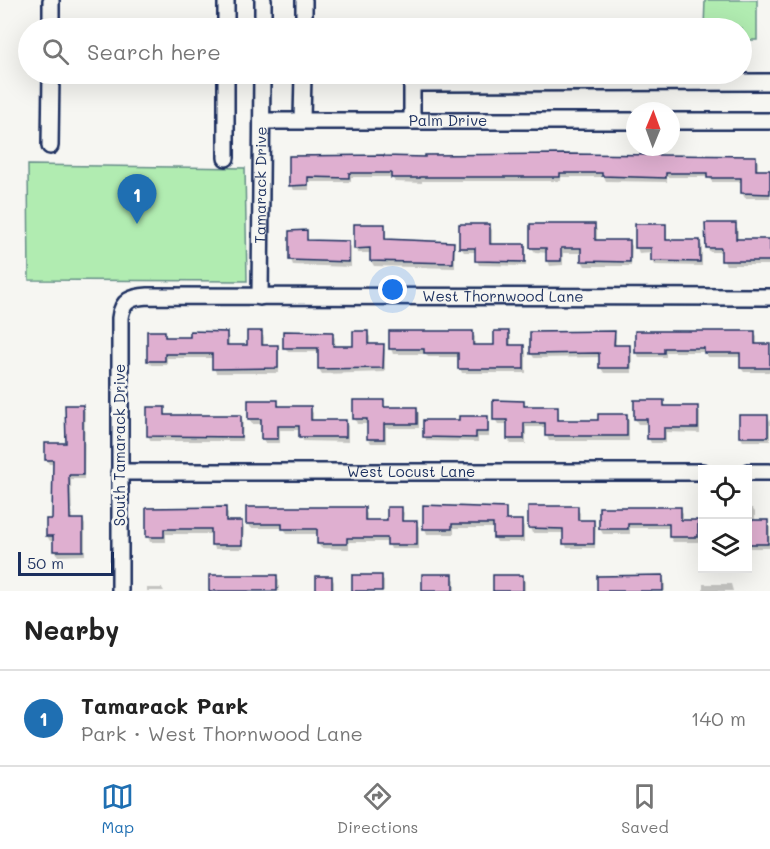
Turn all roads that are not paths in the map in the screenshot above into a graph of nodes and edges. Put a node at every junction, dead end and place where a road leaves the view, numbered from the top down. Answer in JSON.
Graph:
{"nodes":[{"id":1,"x":51,"y":0,"type":"edge"},
{"id":2,"x":226,"y":0,"type":"edge"},
{"id":3,"x":263,"y":0,"type":"edge"},
{"id":4,"x":304,"y":0,"type":"edge"},
{"id":5,"x":51,"y":18,"type":"edge"},
{"id":6,"x":226,"y":18,"type":"edge"},
{"id":7,"x":263,"y":18,"type":"edge"},
{"id":8,"x":304,"y":18,"type":"edge"},
{"id":9,"x":752,"y":82,"type":"edge"},
{"id":10,"x":770,"y":82,"type":"edge"},
{"id":11,"x":51,"y":84,"type":"edge"},
{"id":12,"x":226,"y":84,"type":"edge"},
{"id":13,"x":262,"y":84,"type":"edge"},
{"id":14,"x":303,"y":84,"type":"edge"},
{"id":15,"x":412,"y":84,"type":"edge"},
{"id":16,"x":302,"y":120,"type":"junction"},
{"id":17,"x":262,"y":121,"type":"junction"},
{"id":18,"x":412,"y":121,"type":"junction"},
{"id":19,"x":626,"y":121,"type":"edge"},
{"id":20,"x":680,"y":121,"type":"edge"},
{"id":21,"x":770,"y":121,"type":"edge"},
{"id":22,"x":50,"y":146,"type":"dead end"},
{"id":23,"x":225,"y":158,"type":"dead end"},
{"id":24,"x":260,"y":297,"type":"junction"},
{"id":25,"x":770,"y":297,"type":"edge"},
{"id":26,"x":126,"y":300,"type":"joint"},
{"id":27,"x":119,"y":472,"type":"junction"},
{"id":28,"x":698,"y":472,"type":"edge"},
{"id":29,"x":752,"y":472,"type":"edge"},
{"id":30,"x":770,"y":472,"type":"edge"},
{"id":31,"x":120,"y":591,"type":"edge"}],
"edges":[{"from":1,"to":5,"type":"street"},
{"from":2,"to":6,"type":"street"},
{"from":3,"to":7,"type":"street"},
{"from":4,"to":8,"type":"street"},
{"from":9,"to":10,"type":"street"},
{"from":11,"to":22,"type":"street"},
{"from":12,"to":23,"type":"street"},
{"from":13,"to":17,"type":"street","name":"Tamarack Drive"},
{"from":14,"to":16,"type":"street"},
{"from":15,"to":18,"type":"street"},
{"from":16,"to":17,"type":"street","name":"Palm Drive"},
{"from":16,"to":18,"type":"street","name":"Palm Drive"},
{"from":17,"to":24,"type":"street","name":"Tamarack Drive"},
{"from":18,"to":19,"type":"street","name":"Palm Drive"},
{"from":20,"to":21,"type":"street"},
{"from":24,"to":25,"type":"street","name":"West Thornwood Lane"},
{"from":24,"to":26,"type":"street","name":"West Thornwood Lane"},
{"from":26,"to":27,"type":"street","name":"South Tamarack Drive"},
{"from":27,"to":28,"type":"street","name":"West Locust Lane"},
{"from":27,"to":31,"type":"street","name":"South Tamarack Drive"},
{"from":29,"to":30,"type":"street"}]}
